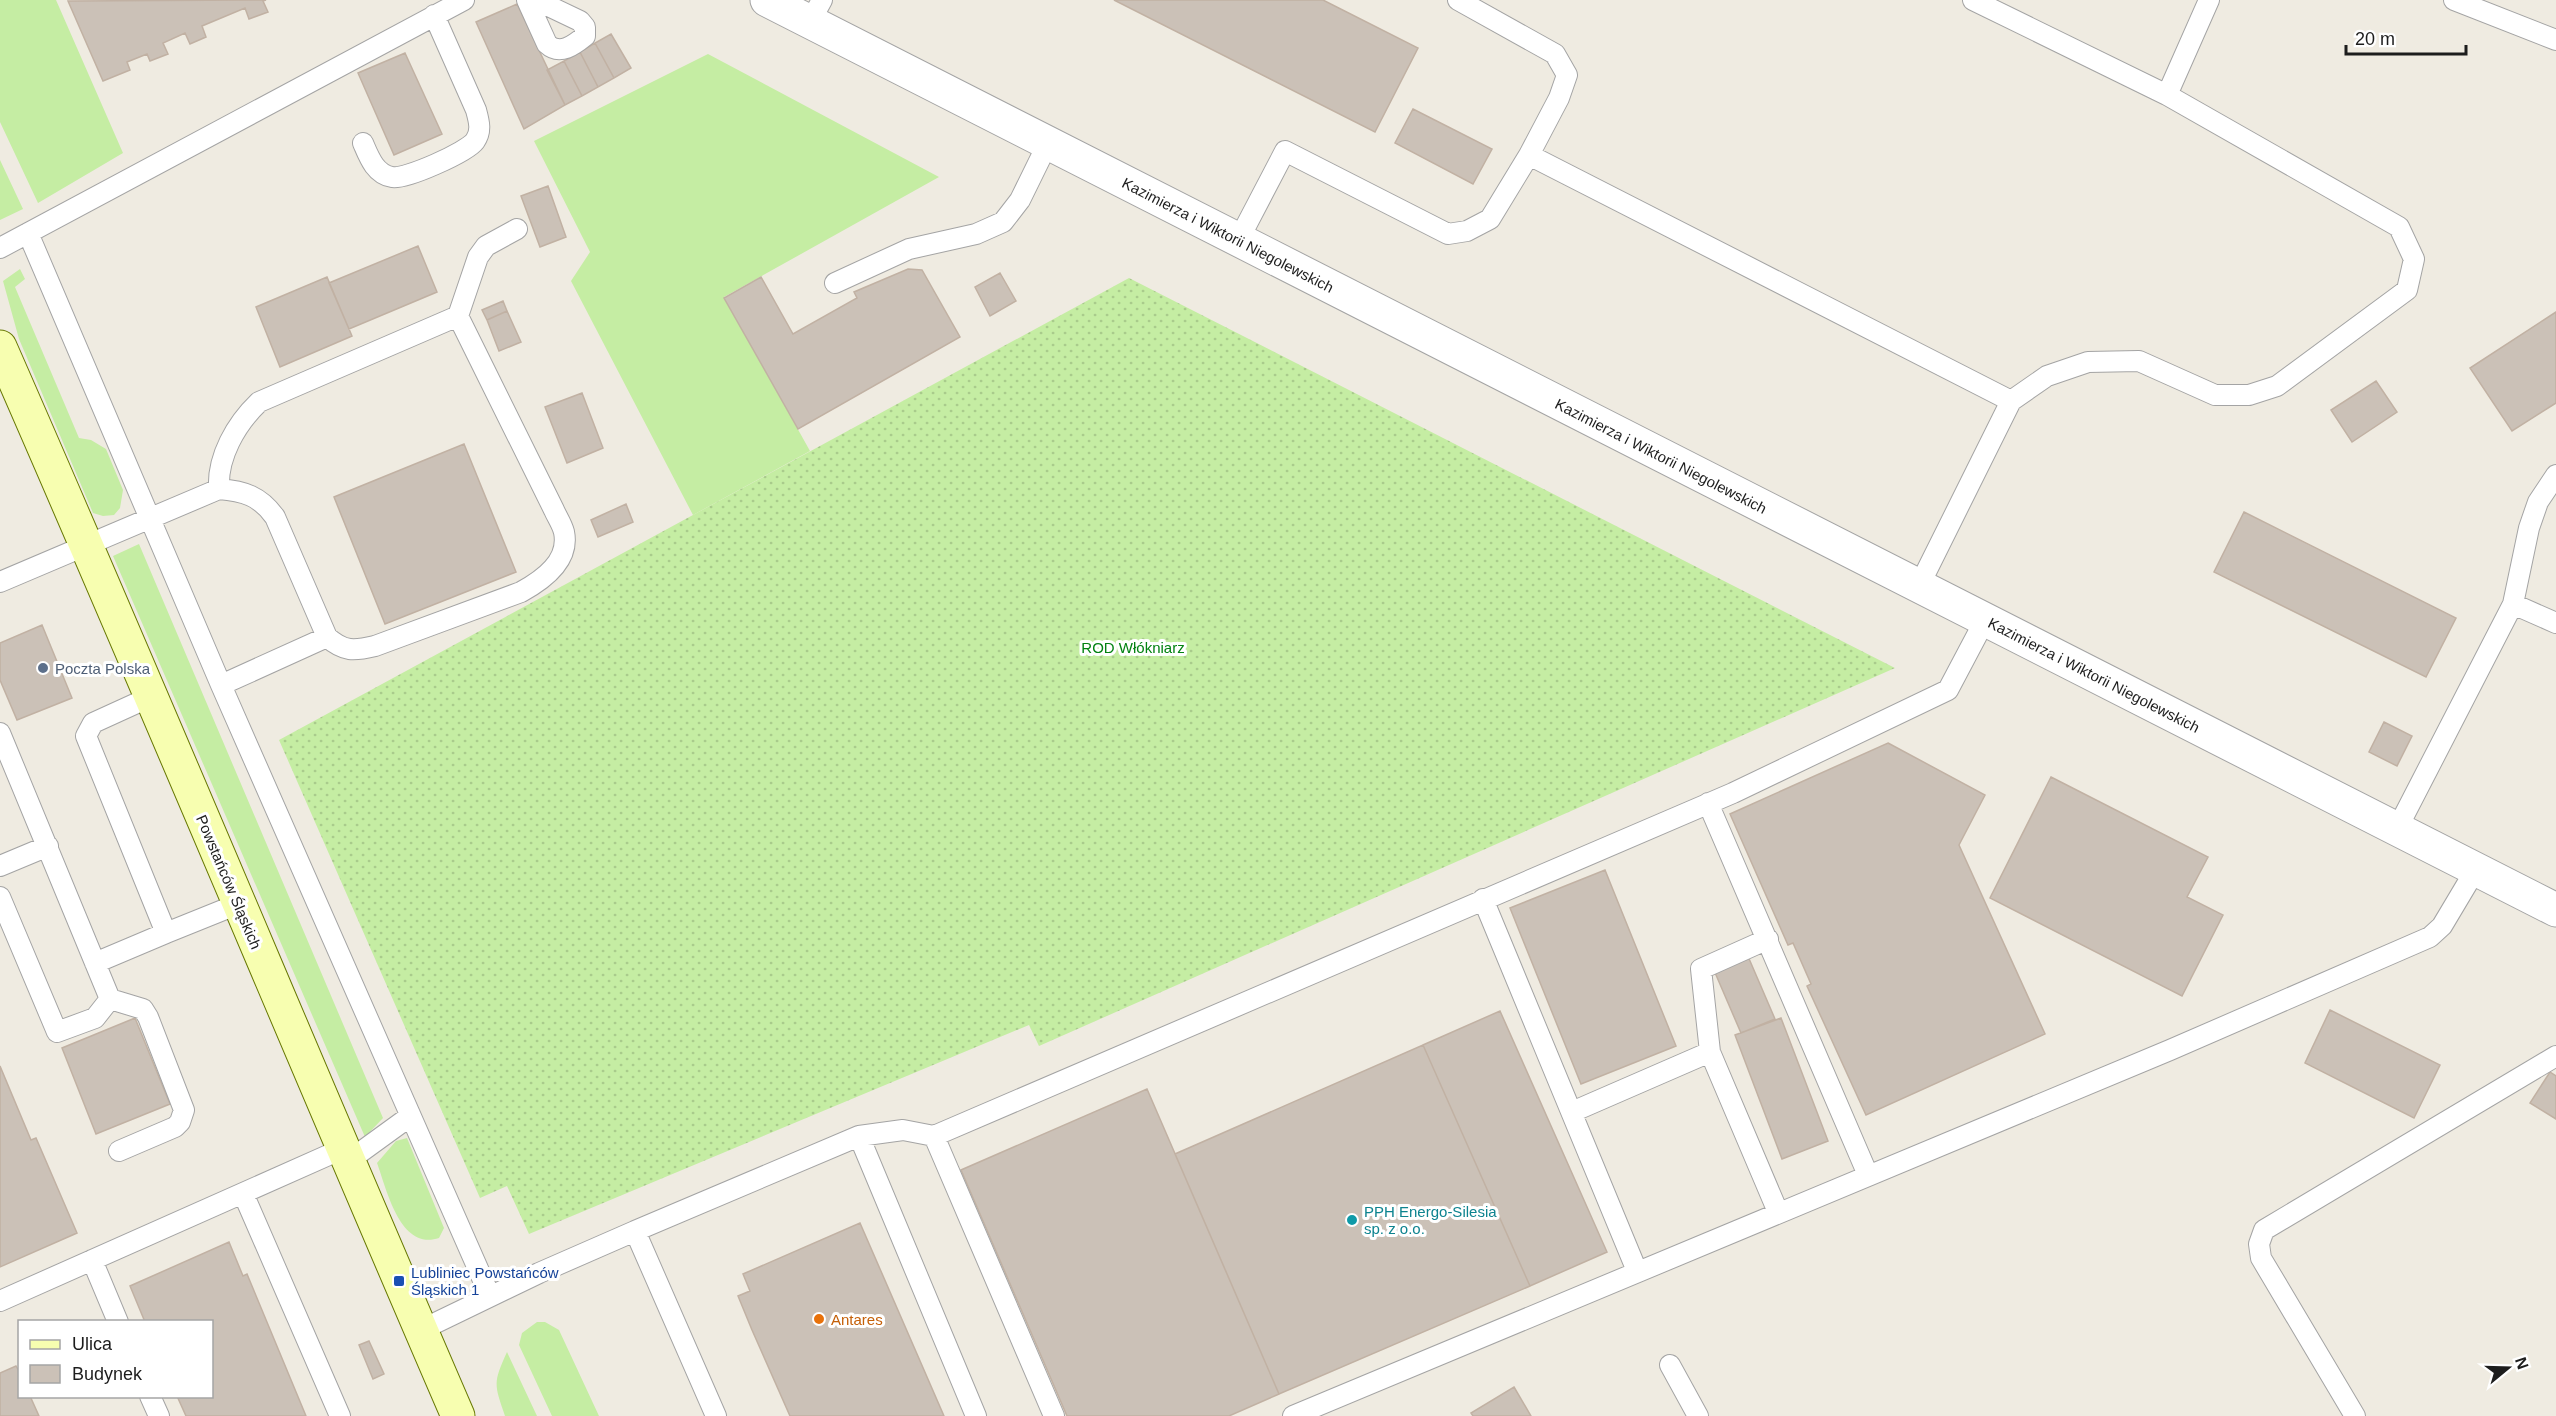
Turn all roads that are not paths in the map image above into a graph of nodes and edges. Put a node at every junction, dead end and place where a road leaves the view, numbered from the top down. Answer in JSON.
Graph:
{"nodes":[{"id":1,"x":464,"y":0,"type":"edge"},
{"id":2,"x":527,"y":0,"type":"edge"},
{"id":3,"x":536,"y":0,"type":"edge"},
{"id":4,"x":767,"y":0,"type":"edge"},
{"id":5,"x":1458,"y":0,"type":"edge"},
{"id":6,"x":1973,"y":0,"type":"edge"},
{"id":7,"x":2209,"y":0,"type":"edge"},
{"id":8,"x":2454,"y":0,"type":"edge"},
{"id":9,"x":816,"y":11,"type":"edge"},
{"id":10,"x":434,"y":15,"type":"junction"},
{"id":11,"x":2556,"y":40,"type":"edge"},
{"id":12,"x":2167,"y":95,"type":"junction"},
{"id":13,"x":363,"y":143,"type":"dead end"},
{"id":14,"x":1048,"y":143,"type":"junction"},
{"id":15,"x":1529,"y":155,"type":"junction"},
{"id":16,"x":517,"y":229,"type":"dead end"},
{"id":17,"x":28,"y":233,"type":"junction"},
{"id":18,"x":1238,"y":241,"type":"junction"},
{"id":19,"x":0,"y":248,"type":"edge"},
{"id":20,"x":835,"y":283,"type":"dead end"},
{"id":21,"x":458,"y":316,"type":"junction"},
{"id":22,"x":0,"y":347,"type":"edge"},
{"id":23,"x":2011,"y":401,"type":"junction"},
{"id":24,"x":2556,"y":475,"type":"edge"},
{"id":25,"x":219,"y":489,"type":"junction"},
{"id":26,"x":149,"y":519,"type":"junction"},
{"id":27,"x":87,"y":545,"type":"junction"},
{"id":28,"x":0,"y":582,"type":"edge"},
{"id":29,"x":1919,"y":586,"type":"junction"},
{"id":30,"x":2513,"y":604,"type":"junction"},
{"id":31,"x":1985,"y":620,"type":"junction"},
{"id":32,"x":2556,"y":623,"type":"edge"},
{"id":33,"x":327,"y":637,"type":"junction"},
{"id":34,"x":221,"y":686,"type":"junction"},
{"id":35,"x":150,"y":697,"type":"junction"},
{"id":36,"x":0,"y":733,"type":"edge"},
{"id":37,"x":1708,"y":803,"type":"junction"},
{"id":38,"x":2397,"y":829,"type":"junction"},
{"id":39,"x":48,"y":846,"type":"junction"},
{"id":40,"x":0,"y":866,"type":"edge"},
{"id":41,"x":2476,"y":869,"type":"junction"},
{"id":42,"x":0,"y":897,"type":"edge"},
{"id":43,"x":1483,"y":899,"type":"junction"},
{"id":44,"x":238,"y":904,"type":"junction"},
{"id":45,"x":2556,"y":910,"type":"edge"},
{"id":46,"x":166,"y":933,"type":"junction"},
{"id":47,"x":1768,"y":939,"type":"junction"},
{"id":48,"x":95,"y":963,"type":"junction"},
{"id":49,"x":110,"y":999,"type":"junction"},
{"id":50,"x":1710,"y":1052,"type":"junction"},
{"id":51,"x":2556,"y":1056,"type":"edge"},
{"id":52,"x":1572,"y":1112,"type":"junction"},
{"id":53,"x":409,"y":1117,"type":"junction"},
{"id":54,"x":859,"y":1136,"type":"junction"},
{"id":55,"x":934,"y":1136,"type":"junction"},
{"id":56,"x":119,"y":1151,"type":"dead end"},
{"id":57,"x":345,"y":1155,"type":"junction"},
{"id":58,"x":1868,"y":1175,"type":"junction"},
{"id":59,"x":243,"y":1193,"type":"junction"},
{"id":60,"x":1778,"y":1212,"type":"junction"},
{"id":61,"x":635,"y":1231,"type":"junction"},
{"id":62,"x":92,"y":1260,"type":"junction"},
{"id":63,"x":1636,"y":1271,"type":"junction"},
{"id":64,"x":490,"y":1296,"type":"junction"},
{"id":65,"x":0,"y":1300,"type":"edge"},
{"id":66,"x":117,"y":1320,"type":"edge"},
{"id":67,"x":421,"y":1330,"type":"junction"},
{"id":68,"x":1670,"y":1365,"type":"dead end"},
{"id":69,"x":151,"y":1398,"type":"edge"},
{"id":70,"x":159,"y":1416,"type":"edge"},
{"id":71,"x":340,"y":1416,"type":"edge"},
{"id":72,"x":458,"y":1416,"type":"edge"},
{"id":73,"x":716,"y":1416,"type":"edge"},
{"id":74,"x":976,"y":1416,"type":"edge"},
{"id":75,"x":1054,"y":1416,"type":"edge"},
{"id":76,"x":1293,"y":1416,"type":"edge"},
{"id":77,"x":1698,"y":1416,"type":"edge"},
{"id":78,"x":2355,"y":1416,"type":"edge"}],
"edges":[{"from":1,"to":10,"type":"lane"},
{"from":2,"to":3,"type":"lane"},
{"from":4,"to":9,"type":"street","name":"Kazimierza i Wiktorii Niegolewskich"},
{"from":5,"to":15,"type":"lane"},
{"from":6,"to":12,"type":"lane"},
{"from":7,"to":12,"type":"lane"},
{"from":8,"to":11,"type":"lane"},
{"from":9,"to":14,"type":"street","name":"Kazimierza i Wiktorii Niegolewskich"},
{"from":10,"to":13,"type":"lane"},
{"from":10,"to":17,"type":"lane"},
{"from":12,"to":23,"type":"lane"},
{"from":14,"to":18,"type":"street","name":"Kazimierza i Wiktorii Niegolewskich"},
{"from":14,"to":20,"type":"lane"},
{"from":15,"to":18,"type":"lane"},
{"from":15,"to":23,"type":"lane"},
{"from":16,"to":21,"type":"lane"},
{"from":17,"to":19,"type":"lane"},
{"from":17,"to":26,"type":"lane"},
{"from":18,"to":29,"type":"street","name":"Kazimierza i Wiktorii Niegolewskich"},
{"from":21,"to":25,"type":"lane"},
{"from":21,"to":33,"type":"lane"},
{"from":22,"to":27,"type":"main road","name":"Powstańców Śląskich"},
{"from":23,"to":29,"type":"lane"},
{"from":24,"to":30,"type":"lane"},
{"from":25,"to":26,"type":"lane"},
{"from":25,"to":33,"type":"lane"},
{"from":26,"to":27,"type":"lane"},
{"from":26,"to":34,"type":"lane"},
{"from":27,"to":28,"type":"lane"},
{"from":27,"to":35,"type":"main road","name":"Powstańców Śląskich"},
{"from":29,"to":31,"type":"street","name":"Kazimierza i Wiktorii Niegolewskich"},
{"from":30,"to":32,"type":"lane"},
{"from":30,"to":38,"type":"lane"},
{"from":31,"to":37,"type":"lane"},
{"from":31,"to":38,"type":"street","name":"Kazimierza i Wiktorii Niegolewskich"},
{"from":33,"to":34,"type":"lane"},
{"from":34,"to":53,"type":"lane"},
{"from":35,"to":44,"type":"main road","name":"Powstańców Śląskich"},
{"from":35,"to":46,"type":"lane"},
{"from":36,"to":39,"type":"lane"},
{"from":37,"to":43,"type":"lane"},
{"from":37,"to":47,"type":"lane"},
{"from":38,"to":41,"type":"street","name":"Kazimierza i Wiktorii Niegolewskich"},
{"from":39,"to":40,"type":"lane"},
{"from":39,"to":48,"type":"lane"},
{"from":41,"to":45,"type":"street","name":"Kazimierza i Wiktorii Niegolewskich"},
{"from":41,"to":58,"type":"lane"},
{"from":42,"to":49,"type":"lane"},
{"from":43,"to":52,"type":"lane"},
{"from":43,"to":55,"type":"lane"},
{"from":44,"to":46,"type":"lane"},
{"from":44,"to":57,"type":"main road","name":"Powstańców Śląskich"},
{"from":46,"to":48,"type":"lane"},
{"from":47,"to":50,"type":"lane"},
{"from":47,"to":58,"type":"lane"},
{"from":48,"to":49,"type":"lane"},
{"from":49,"to":56,"type":"lane"},
{"from":50,"to":52,"type":"lane"},
{"from":50,"to":60,"type":"lane"},
{"from":51,"to":78,"type":"lane"},
{"from":52,"to":63,"type":"lane"},
{"from":53,"to":57,"type":"lane"},
{"from":53,"to":64,"type":"lane"},
{"from":54,"to":55,"type":"lane"},
{"from":54,"to":61,"type":"lane"},
{"from":54,"to":74,"type":"lane"},
{"from":55,"to":75,"type":"lane"},
{"from":57,"to":59,"type":"lane"},
{"from":57,"to":67,"type":"main road","name":"Powstańców Śląskich"},
{"from":58,"to":60,"type":"lane"},
{"from":59,"to":62,"type":"lane"},
{"from":59,"to":71,"type":"lane"},
{"from":60,"to":63,"type":"lane"},
{"from":61,"to":64,"type":"lane"},
{"from":61,"to":73,"type":"lane"},
{"from":62,"to":65,"type":"lane"},
{"from":62,"to":66,"type":"lane"},
{"from":63,"to":76,"type":"lane"},
{"from":64,"to":67,"type":"lane"},
{"from":67,"to":72,"type":"main road","name":"Powstańców Śląskich"},
{"from":68,"to":77,"type":"lane"},
{"from":69,"to":70,"type":"lane"}]}
